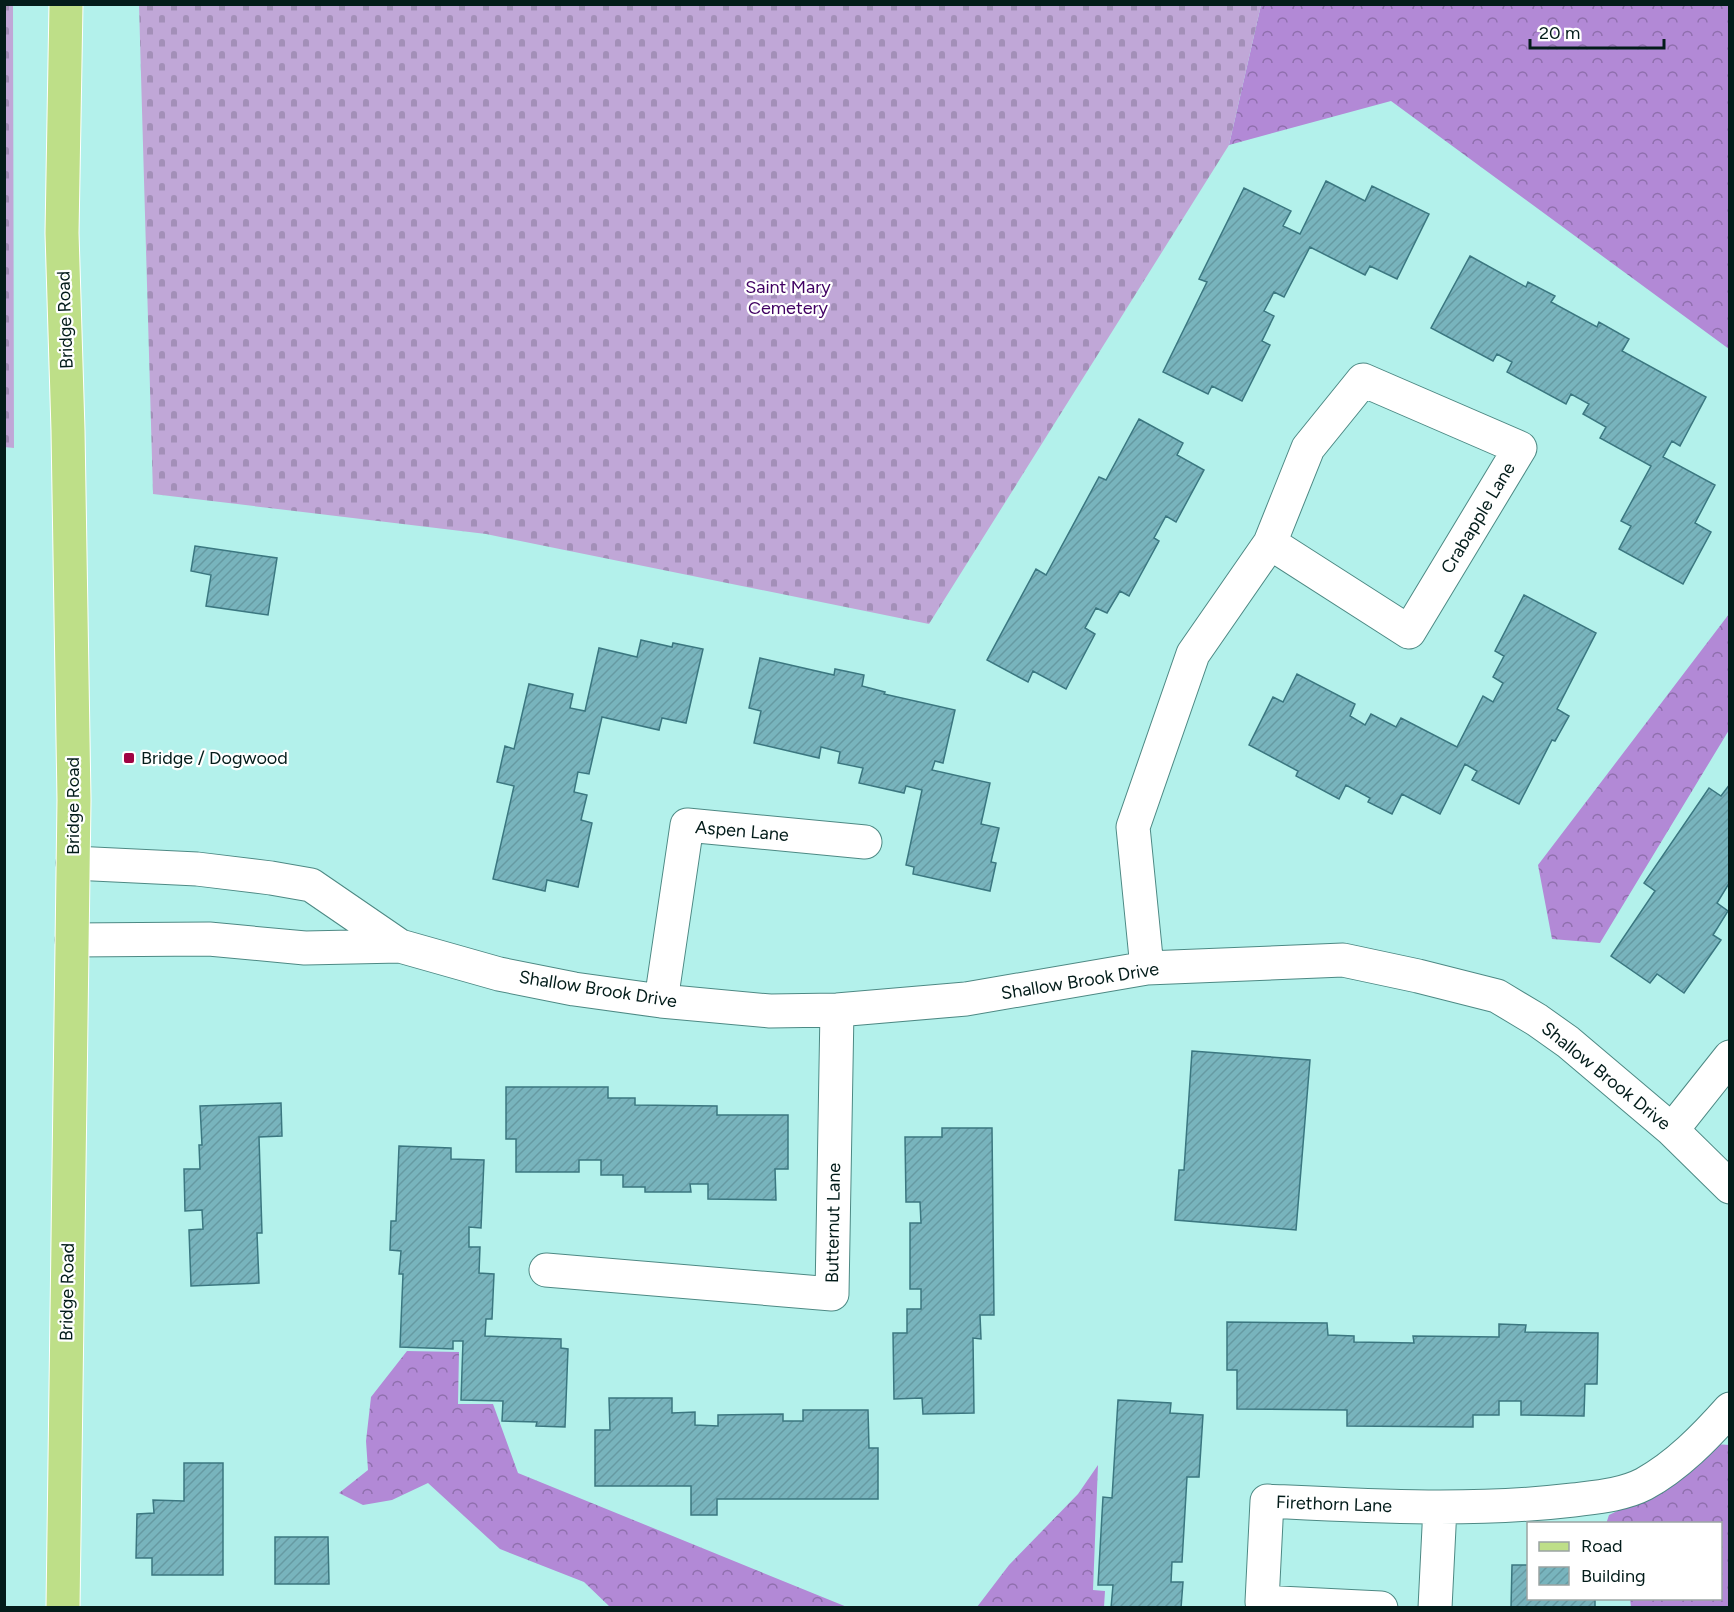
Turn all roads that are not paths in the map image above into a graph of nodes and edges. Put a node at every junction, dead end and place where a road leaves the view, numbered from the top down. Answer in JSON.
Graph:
{"nodes":[{"id":1,"x":66,"y":4,"type":"edge"},
{"id":2,"x":1270,"y":543,"type":"junction"},
{"id":3,"x":865,"y":842,"type":"dead end"},
{"id":4,"x":73,"y":863,"type":"junction"},
{"id":5,"x":72,"y":940,"type":"junction"},
{"id":6,"x":400,"y":946,"type":"junction"},
{"id":7,"x":1147,"y":968,"type":"junction"},
{"id":8,"x":661,"y":1001,"type":"junction"},
{"id":9,"x":837,"y":1010,"type":"junction"},
{"id":10,"x":1730,"y":1058,"type":"edge"},
{"id":11,"x":1672,"y":1130,"type":"junction"},
{"id":12,"x":1730,"y":1187,"type":"edge"},
{"id":13,"x":546,"y":1270,"type":"dead end"},
{"id":14,"x":1730,"y":1409,"type":"edge"},
{"id":15,"x":1440,"y":1507,"type":"junction"},
{"id":16,"x":63,"y":1608,"type":"edge"},
{"id":17,"x":1381,"y":1608,"type":"edge"},
{"id":18,"x":1435,"y":1608,"type":"edge"}],
"edges":[{"from":1,"to":4,"type":"main road","name":"Bridge Road"},
{"from":2,"to":2,"type":"street","name":"Crabapple Lane"},
{"from":2,"to":7,"type":"street","name":"Crabapple Lane"},
{"from":3,"to":8,"type":"street","name":"Aspen Lane"},
{"from":4,"to":5,"type":"main road","name":"Bridge Road"},
{"from":4,"to":6,"type":"street","name":"Shallow Brook Drive"},
{"from":5,"to":6,"type":"street","name":"Shallow Brook Drive"},
{"from":5,"to":16,"type":"main road","name":"Bridge Road"},
{"from":6,"to":8,"type":"street","name":"Shallow Brook Drive"},
{"from":7,"to":9,"type":"street","name":"Shallow Brook Drive"},
{"from":7,"to":11,"type":"street","name":"Shallow Brook Drive"},
{"from":8,"to":9,"type":"street","name":"Shallow Brook Drive"},
{"from":9,"to":13,"type":"street","name":"Butternut Lane"},
{"from":10,"to":11,"type":"street"},
{"from":11,"to":12,"type":"street","name":"Shallow Brook Drive"},
{"from":14,"to":15,"type":"street","name":"Firethorn Lane"},
{"from":15,"to":17,"type":"street","name":"Firethorn Lane"},
{"from":15,"to":18,"type":"street"}]}
